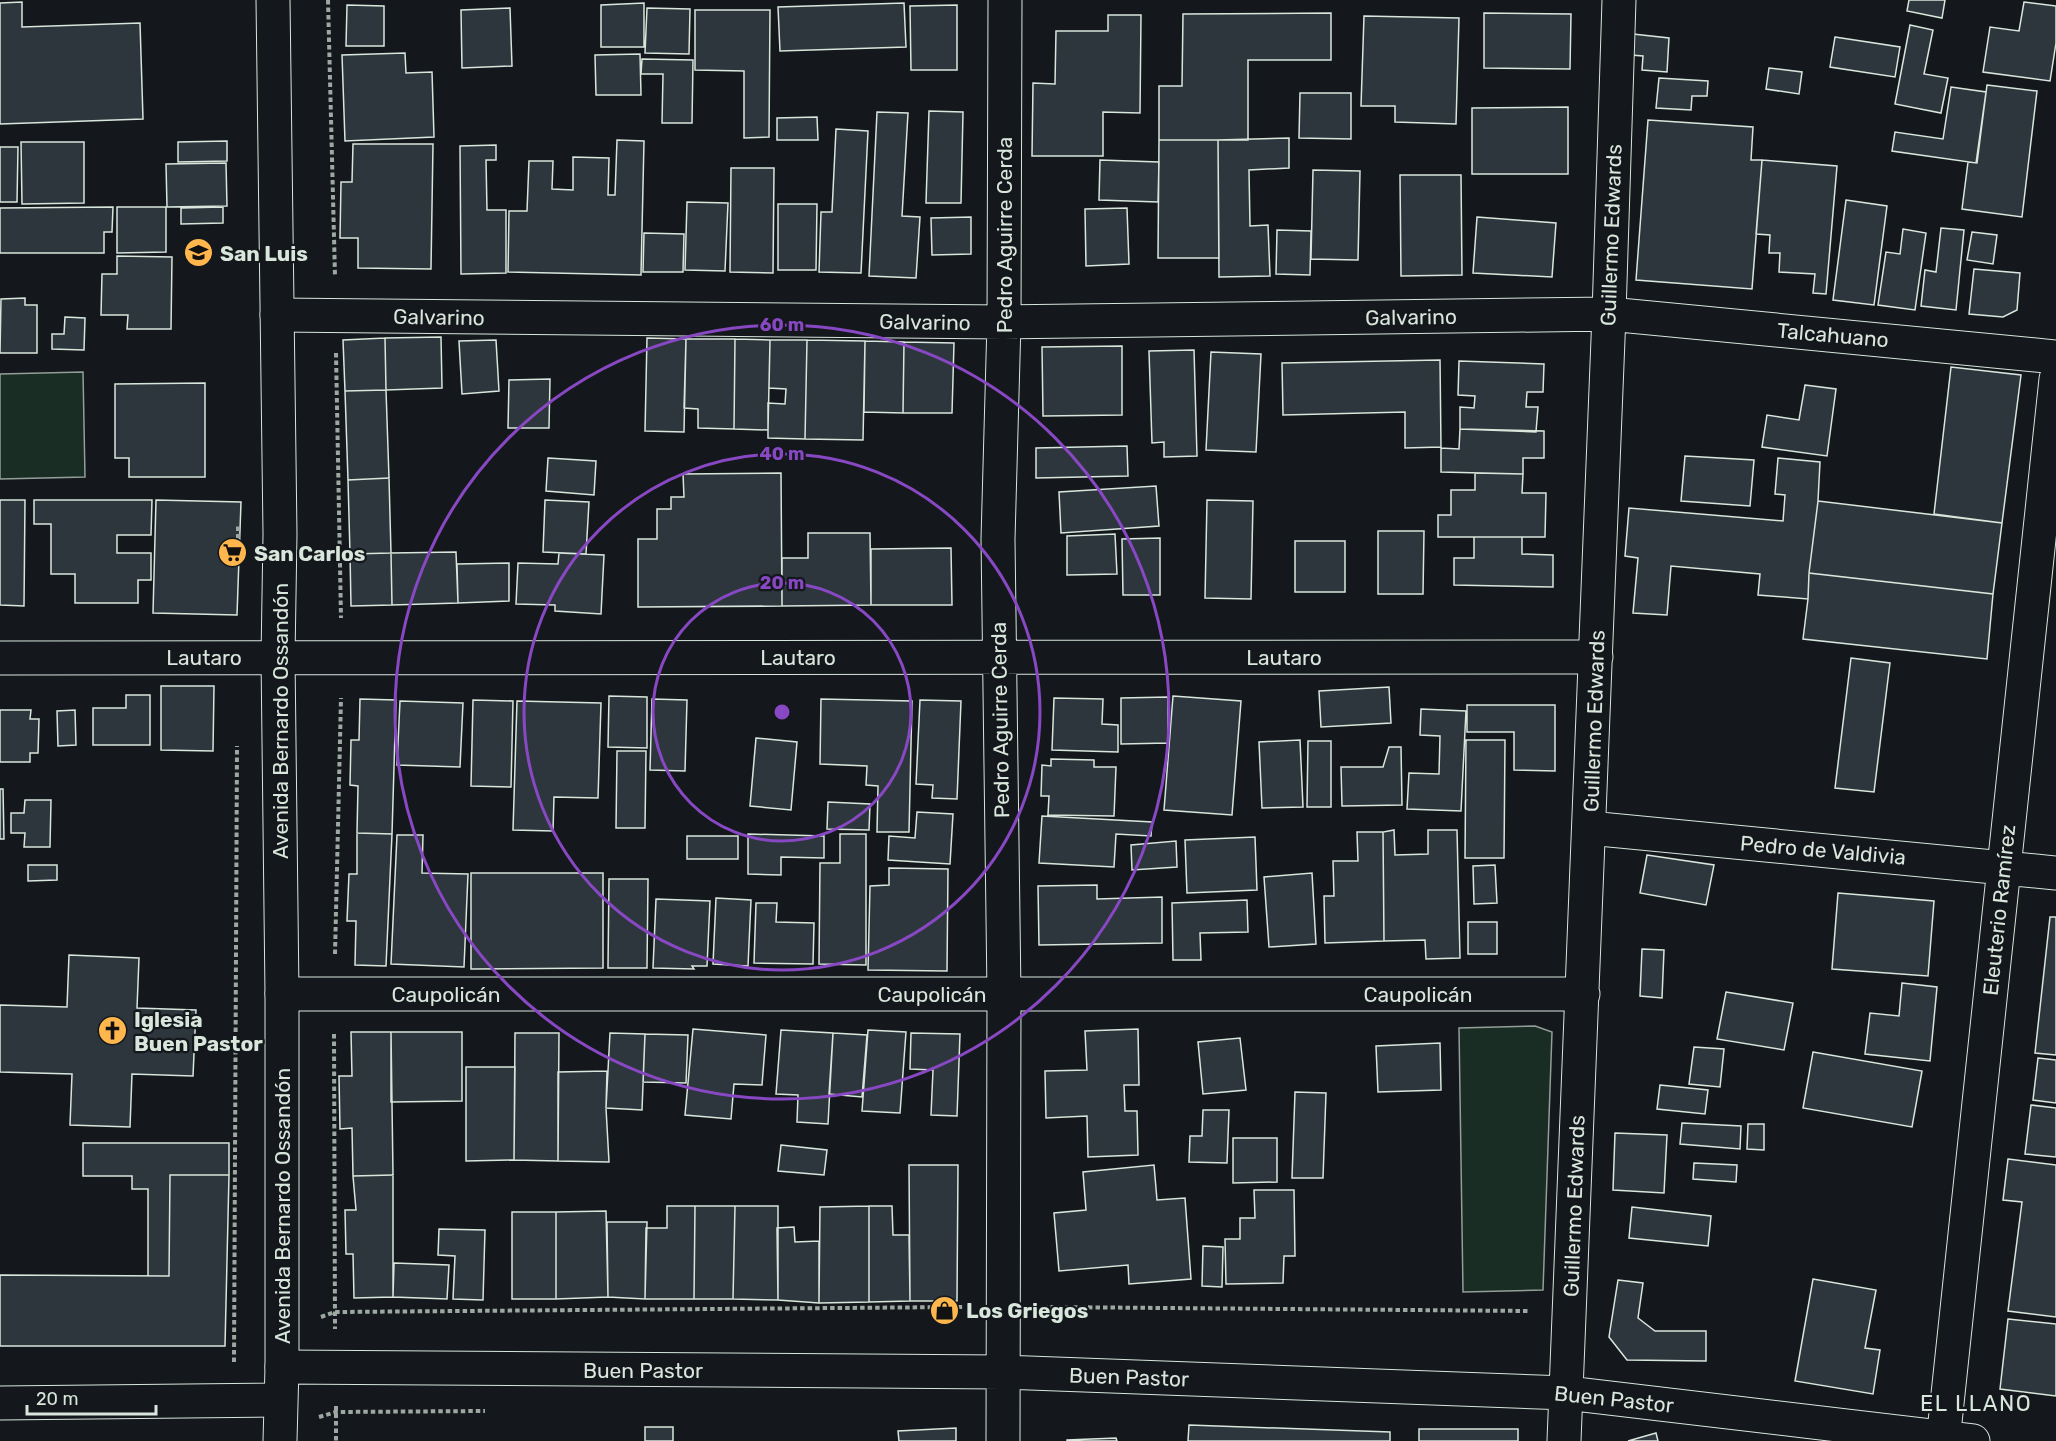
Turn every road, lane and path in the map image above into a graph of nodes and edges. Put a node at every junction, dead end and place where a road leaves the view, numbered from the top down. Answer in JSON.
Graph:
{"nodes":[{"id":1,"x":273,"y":0,"type":"edge"},
{"id":2,"x":328,"y":0,"type":"edge"},
{"id":3,"x":1005,"y":0,"type":"edge"},
{"id":4,"x":1619,"y":0,"type":"edge"},
{"id":5,"x":1609,"y":314,"type":"junction"},
{"id":6,"x":278,"y":315,"type":"junction"},
{"id":7,"x":336,"y":316,"type":"junction"},
{"id":8,"x":1004,"y":322,"type":"junction"},
{"id":9,"x":2056,"y":357,"type":"edge"},
{"id":10,"x":2056,"y":379,"type":"edge"},
{"id":11,"x":278,"y":657,"type":"junction"},
{"id":12,"x":999,"y":657,"type":"junction"},
{"id":13,"x":1596,"y":657,"type":"junction"},
{"id":14,"x":0,"y":658,"type":"edge"},
{"id":15,"x":342,"y":658,"type":"junction"},
{"id":16,"x":1589,"y":828,"type":"junction"},
{"id":17,"x":2003,"y":867,"type":"junction"},
{"id":18,"x":2056,"y":873,"type":"edge"},
{"id":19,"x":282,"y":994,"type":"junction"},
{"id":20,"x":334,"y":994,"type":"junction"},
{"id":21,"x":1004,"y":994,"type":"junction"},
{"id":22,"x":1583,"y":994,"type":"junction"},
{"id":23,"x":1003,"y":1307,"type":"junction"},
{"id":24,"x":1570,"y":1311,"type":"junction"},
{"id":25,"x":335,"y":1312,"type":"junction"},
{"id":26,"x":282,"y":1332,"type":"junction"},
{"id":27,"x":282,"y":1367,"type":"junction"},
{"id":28,"x":335,"y":1368,"type":"junction"},
{"id":29,"x":1002,"y":1372,"type":"junction"},
{"id":30,"x":1567,"y":1393,"type":"junction"},
{"id":31,"x":280,"y":1400,"type":"junction"},
{"id":32,"x":0,"y":1403,"type":"edge"},
{"id":33,"x":1953,"y":1440,"type":"edge"},
{"id":34,"x":280,"y":1441,"type":"edge"},
{"id":35,"x":336,"y":1441,"type":"edge"},
{"id":36,"x":1003,"y":1441,"type":"edge"},
{"id":37,"x":1564,"y":1441,"type":"edge"}],
"edges":[{"from":1,"to":6,"type":"street","name":"Avenida Bernardo Ossandón"},
{"from":2,"to":7,"type":"path"},
{"from":3,"to":8,"type":"street","name":"Pedro Aguirre Cerda"},
{"from":4,"to":5,"type":"street","name":"Guillermo Edwards"},
{"from":5,"to":8,"type":"street","name":"Galvarino"},
{"from":5,"to":9,"type":"street","name":"Talcahuano"},
{"from":5,"to":13,"type":"street","name":"Guillermo Edwards"},
{"from":6,"to":7,"type":"street","name":"Galvarino"},
{"from":6,"to":11,"type":"street","name":"Avenida Bernardo Ossandón"},
{"from":7,"to":8,"type":"street","name":"Galvarino"},
{"from":7,"to":15,"type":"path"},
{"from":8,"to":12,"type":"street","name":"Pedro Aguirre Cerda"},
{"from":10,"to":17,"type":"street","name":"Eleuterio Ramírez"},
{"from":11,"to":14,"type":"street","name":"Lautaro"},
{"from":11,"to":15,"type":"street","name":"Lautaro"},
{"from":11,"to":19,"type":"street","name":"Avenida Bernardo Ossandón"},
{"from":12,"to":13,"type":"street","name":"Lautaro"},
{"from":12,"to":15,"type":"street","name":"Lautaro"},
{"from":12,"to":21,"type":"street","name":"Pedro Aguirre Cerda"},
{"from":13,"to":16,"type":"street","name":"Guillermo Edwards"},
{"from":15,"to":20,"type":"path"},
{"from":16,"to":17,"type":"street","name":"Pedro de Valdivia"},
{"from":16,"to":22,"type":"street","name":"Guillermo Edwards"},
{"from":17,"to":18,"type":"street","name":"Pedro de Valdivia"},
{"from":17,"to":33,"type":"street","name":"Eleuterio Ramírez"},
{"from":19,"to":20,"type":"street","name":"Caupolicán"},
{"from":19,"to":26,"type":"street","name":"Avenida Bernardo Ossandón"},
{"from":20,"to":21,"type":"street","name":"Caupolicán"},
{"from":20,"to":25,"type":"path"},
{"from":21,"to":22,"type":"street","name":"Caupolicán"},
{"from":21,"to":23,"type":"street","name":"Pedro Aguirre Cerda"},
{"from":22,"to":24,"type":"street","name":"Guillermo Edwards"},
{"from":23,"to":24,"type":"path"},
{"from":23,"to":25,"type":"path"},
{"from":23,"to":29,"type":"street","name":"Pedro Aguirre Cerda"},
{"from":24,"to":30,"type":"street","name":"Guillermo Edwards"},
{"from":25,"to":26,"type":"path"},
{"from":25,"to":28,"type":"path"},
{"from":26,"to":27,"type":"street","name":"Avenida Bernardo Ossandón"},
{"from":27,"to":28,"type":"street","name":"Buen Pastor"},
{"from":27,"to":31,"type":"street","name":"Avenida Bernardo Ossandón"},
{"from":28,"to":29,"type":"street","name":"Buen Pastor"},
{"from":28,"to":35,"type":"path"},
{"from":29,"to":30,"type":"street","name":"Buen Pastor"},
{"from":29,"to":36,"type":"street","name":"Pedro Aguirre Cerda"},
{"from":30,"to":33,"type":"street","name":"Buen Pastor"},
{"from":30,"to":37,"type":"street","name":"Guillermo Edwards"},
{"from":31,"to":32,"type":"street"},
{"from":31,"to":34,"type":"street","name":"Avenida Bernardo Ossandón"}]}
